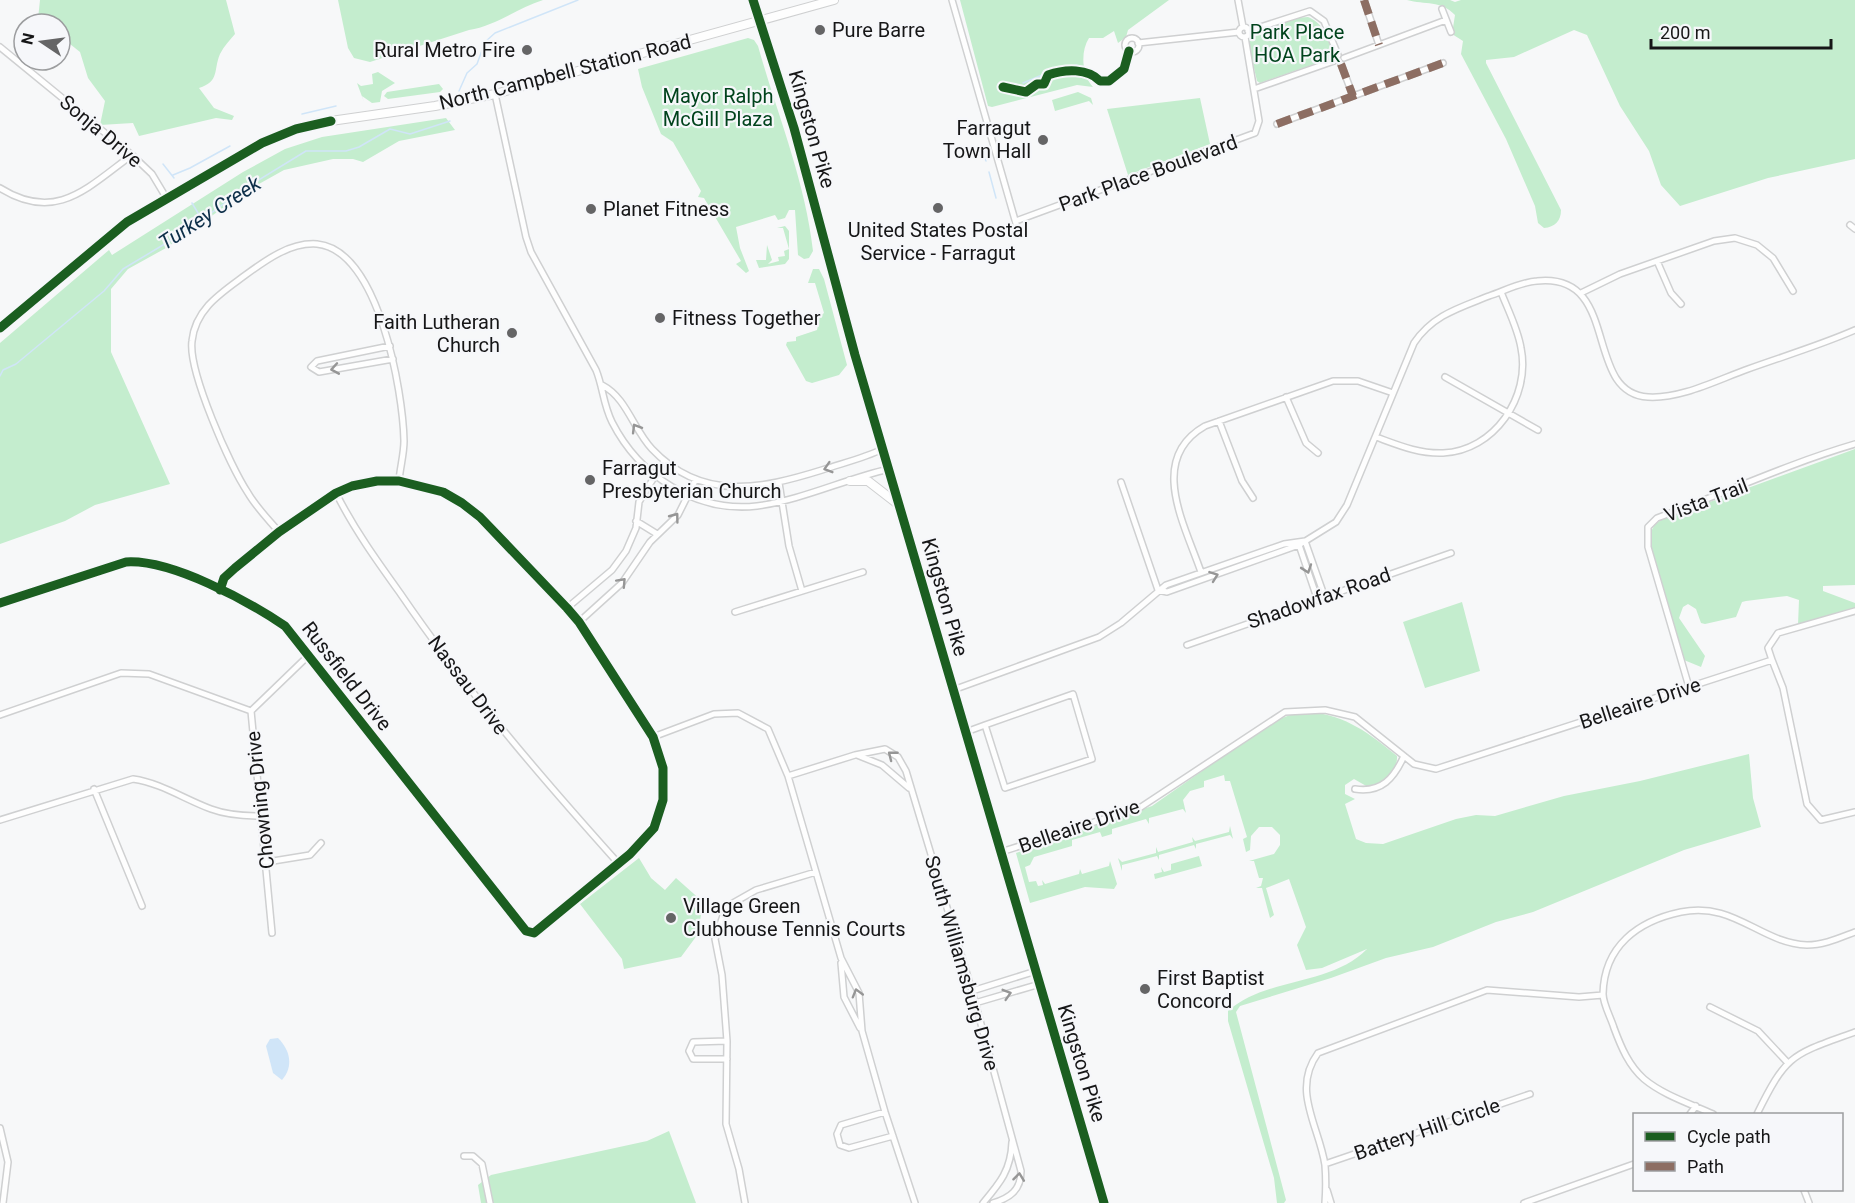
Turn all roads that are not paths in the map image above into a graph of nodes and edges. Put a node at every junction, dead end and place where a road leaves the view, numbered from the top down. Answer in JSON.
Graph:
{"nodes":[{"id":1,"x":753,"y":0,"type":"edge"},
{"id":2,"x":834,"y":0,"type":"edge"},
{"id":3,"x":952,"y":0,"type":"edge"},
{"id":4,"x":1238,"y":0,"type":"edge"},
{"id":5,"x":1364,"y":0,"type":"edge"},
{"id":6,"x":1442,"y":9,"type":"dead end"},
{"id":7,"x":1446,"y":20,"type":"junction"},
{"id":8,"x":760,"y":21,"type":"junction"},
{"id":9,"x":1243,"y":30,"type":"junction"},
{"id":10,"x":1451,"y":32,"type":"dead end"},
{"id":11,"x":1138,"y":43,"type":"dead end"},
{"id":12,"x":1379,"y":45,"type":"junction"},
{"id":13,"x":0,"y":47,"type":"edge"},
{"id":14,"x":1341,"y":59,"type":"junction"},
{"id":15,"x":1443,"y":63,"type":"dead end"},
{"id":16,"x":1254,"y":89,"type":"junction"},
{"id":17,"x":495,"y":94,"type":"junction"},
{"id":18,"x":1353,"y":96,"type":"junction"},
{"id":19,"x":1277,"y":124,"type":"dead end"},
{"id":20,"x":132,"y":155,"type":"junction"},
{"id":21,"x":0,"y":188,"type":"edge"},
{"id":22,"x":167,"y":198,"type":"junction"},
{"id":23,"x":1657,"y":261,"type":"junction"},
{"id":24,"x":1793,"y":291,"type":"dead end"},
{"id":25,"x":1501,"y":292,"type":"junction"},
{"id":26,"x":1581,"y":293,"type":"junction"},
{"id":27,"x":1681,"y":304,"type":"dead end"},
{"id":28,"x":0,"y":328,"type":"edge"},
{"id":29,"x":1855,"y":330,"type":"edge"},
{"id":30,"x":390,"y":346,"type":"junction"},
{"id":31,"x":393,"y":359,"type":"junction"},
{"id":32,"x":1445,"y":377,"type":"dead end"},
{"id":33,"x":602,"y":385,"type":"junction"},
{"id":34,"x":1393,"y":393,"type":"junction"},
{"id":35,"x":1286,"y":397,"type":"junction"},
{"id":36,"x":1508,"y":412,"type":"junction"},
{"id":37,"x":1219,"y":421,"type":"junction"},
{"id":38,"x":1538,"y":430,"type":"dead end"},
{"id":39,"x":1376,"y":437,"type":"junction"},
{"id":40,"x":1855,"y":444,"type":"edge"},
{"id":41,"x":883,"y":449,"type":"junction"},
{"id":42,"x":1318,"y":453,"type":"dead end"},
{"id":43,"x":664,"y":461,"type":"junction"},
{"id":44,"x":889,"y":469,"type":"junction"},
{"id":45,"x":654,"y":476,"type":"junction"},
{"id":46,"x":696,"y":479,"type":"junction"},
{"id":47,"x":399,"y":481,"type":"junction"},
{"id":48,"x":850,"y":481,"type":"junction"},
{"id":49,"x":1121,"y":482,"type":"dead end"},
{"id":50,"x":779,"y":483,"type":"junction"},
{"id":51,"x":336,"y":493,"type":"junction"},
{"id":52,"x":688,"y":496,"type":"junction"},
{"id":53,"x":1253,"y":498,"type":"dead end"},
{"id":54,"x":781,"y":501,"type":"junction"},
{"id":55,"x":899,"y":505,"type":"junction"},
{"id":56,"x":636,"y":521,"type":"junction"},
{"id":57,"x":279,"y":532,"type":"junction"},
{"id":58,"x":657,"y":534,"type":"junction"},
{"id":59,"x":1305,"y":541,"type":"junction"},
{"id":60,"x":1298,"y":543,"type":"junction"},
{"id":61,"x":1451,"y":553,"type":"dead end"},
{"id":62,"x":863,"y":572,"type":"dead end"},
{"id":63,"x":1201,"y":572,"type":"junction"},
{"id":64,"x":220,"y":590,"type":"junction"},
{"id":65,"x":1158,"y":590,"type":"junction"},
{"id":66,"x":802,"y":591,"type":"junction"},
{"id":67,"x":1324,"y":595,"type":"junction"},
{"id":68,"x":1317,"y":598,"type":"junction"},
{"id":69,"x":0,"y":603,"type":"edge"},
{"id":70,"x":567,"y":608,"type":"junction"},
{"id":71,"x":1855,"y":611,"type":"edge"},
{"id":72,"x":735,"y":612,"type":"dead end"},
{"id":73,"x":579,"y":622,"type":"junction"},
{"id":74,"x":1187,"y":645,"type":"dead end"},
{"id":75,"x":308,"y":656,"type":"junction"},
{"id":76,"x":1772,"y":660,"type":"junction"},
{"id":77,"x":1689,"y":687,"type":"junction"},
{"id":78,"x":953,"y":690,"type":"junction"},
{"id":79,"x":250,"y":711,"type":"junction"},
{"id":80,"x":0,"y":715,"type":"edge"},
{"id":81,"x":985,"y":725,"type":"junction"},
{"id":82,"x":966,"y":732,"type":"junction"},
{"id":83,"x":652,"y":737,"type":"junction"},
{"id":84,"x":855,"y":755,"type":"junction"},
{"id":85,"x":1404,"y":756,"type":"junction"},
{"id":86,"x":788,"y":776,"type":"junction"},
{"id":87,"x":94,"y":789,"type":"junction"},
{"id":88,"x":910,"y":789,"type":"junction"},
{"id":89,"x":1355,"y":789,"type":"dead end"},
{"id":90,"x":1855,"y":812,"type":"edge"},
{"id":91,"x":261,"y":816,"type":"junction"},
{"id":92,"x":0,"y":820,"type":"edge"},
{"id":93,"x":321,"y":843,"type":"dead end"},
{"id":94,"x":1001,"y":852,"type":"junction"},
{"id":95,"x":267,"y":862,"type":"junction"},
{"id":96,"x":619,"y":864,"type":"junction"},
{"id":97,"x":816,"y":872,"type":"junction"},
{"id":98,"x":142,"y":906,"type":"dead end"},
{"id":99,"x":1855,"y":932,"type":"edge"},
{"id":100,"x":272,"y":933,"type":"dead end"},
{"id":101,"x":841,"y":958,"type":"junction"},
{"id":102,"x":1036,"y":971,"type":"junction"},
{"id":103,"x":1040,"y":984,"type":"junction"},
{"id":104,"x":972,"y":991,"type":"junction"},
{"id":105,"x":1603,"y":995,"type":"junction"},
{"id":106,"x":975,"y":1003,"type":"junction"},
{"id":107,"x":1710,"y":1008,"type":"dead end"},
{"id":108,"x":862,"y":1031,"type":"junction"},
{"id":109,"x":1855,"y":1032,"type":"edge"},
{"id":110,"x":727,"y":1041,"type":"junction"},
{"id":111,"x":727,"y":1059,"type":"junction"},
{"id":112,"x":1787,"y":1062,"type":"junction"},
{"id":113,"x":1530,"y":1094,"type":"dead end"},
{"id":114,"x":1696,"y":1106,"type":"junction"},
{"id":115,"x":885,"y":1112,"type":"junction"},
{"id":116,"x":1691,"y":1113,"type":"edge"},
{"id":117,"x":1711,"y":1113,"type":"edge"},
{"id":118,"x":1757,"y":1113,"type":"edge"},
{"id":119,"x":0,"y":1128,"type":"edge"},
{"id":120,"x":893,"y":1136,"type":"junction"},
{"id":121,"x":1012,"y":1138,"type":"junction"},
{"id":122,"x":464,"y":1155,"type":"dead end"},
{"id":123,"x":1324,"y":1164,"type":"junction"},
{"id":124,"x":1633,"y":1165,"type":"edge"},
{"id":125,"x":1326,"y":1188,"type":"junction"},
{"id":126,"x":3,"y":1203,"type":"edge"},
{"id":127,"x":490,"y":1203,"type":"edge"},
{"id":128,"x":745,"y":1203,"type":"edge"},
{"id":129,"x":915,"y":1203,"type":"edge"},
{"id":130,"x":983,"y":1203,"type":"edge"},
{"id":131,"x":993,"y":1203,"type":"edge"},
{"id":132,"x":1104,"y":1203,"type":"edge"},
{"id":133,"x":1325,"y":1203,"type":"edge"},
{"id":134,"x":1331,"y":1203,"type":"edge"},
{"id":135,"x":1524,"y":1203,"type":"edge"}],
"edges":[{"from":1,"to":8,"type":"main road","name":"Kingston Pike"},
{"from":2,"to":8,"type":"main road","name":"North Campbell Station Road"},
{"from":3,"to":16,"type":"street","name":"Park Place Boulevard"},
{"from":4,"to":9,"type":"street"},
{"from":5,"to":12,"type":"street"},
{"from":6,"to":7,"type":"street"},
{"from":7,"to":10,"type":"street"},
{"from":7,"to":12,"type":"street"},
{"from":8,"to":17,"type":"main road","name":"North Campbell Station Road"},
{"from":8,"to":41,"type":"main road","name":"Kingston Pike"},
{"from":9,"to":11,"type":"street"},
{"from":9,"to":14,"type":"street"},
{"from":9,"to":16,"type":"street","name":"Park Place Boulevard"},
{"from":12,"to":14,"type":"street"},
{"from":13,"to":20,"type":"street","name":"Sonja Drive"},
{"from":14,"to":16,"type":"street"},
{"from":14,"to":18,"type":"street"},
{"from":15,"to":18,"type":"street"},
{"from":17,"to":22,"type":"main road","name":"North Campbell Station Road"},
{"from":17,"to":33,"type":"street"},
{"from":18,"to":19,"type":"street"},
{"from":20,"to":21,"type":"street"},
{"from":20,"to":22,"type":"street","name":"Sonja Drive"},
{"from":22,"to":28,"type":"main road","name":"North Campbell Station Road"},
{"from":23,"to":24,"type":"street"},
{"from":23,"to":26,"type":"street"},
{"from":23,"to":27,"type":"street"},
{"from":25,"to":26,"type":"street"},
{"from":25,"to":34,"type":"street"},
{"from":25,"to":36,"type":"street"},
{"from":26,"to":29,"type":"street"},
{"from":30,"to":31,"type":"street"},
{"from":31,"to":30,"type":"street","one_way":true},
{"from":30,"to":57,"type":"street"},
{"from":31,"to":47,"type":"street"},
{"from":32,"to":36,"type":"street"},
{"from":43,"to":33,"type":"street","one_way":true},
{"from":33,"to":45,"type":"street"},
{"from":34,"to":35,"type":"street"},
{"from":34,"to":39,"type":"street"},
{"from":35,"to":37,"type":"street"},
{"from":35,"to":42,"type":"street"},
{"from":36,"to":38,"type":"street"},
{"from":36,"to":39,"type":"street"},
{"from":37,"to":53,"type":"street"},
{"from":37,"to":63,"type":"street"},
{"from":39,"to":59,"type":"street"},
{"from":40,"to":77,"type":"street","name":"Vista Trail"},
{"from":41,"to":44,"type":"main road","name":"Kingston Pike"},
{"from":41,"to":50,"type":"street","one_way":true},
{"from":43,"to":45,"type":"street"},
{"from":43,"to":46,"type":"street"},
{"from":44,"to":48,"type":"street"},
{"from":44,"to":55,"type":"main road","name":"Kingston Pike"},
{"from":45,"to":52,"type":"street"},
{"from":45,"to":56,"type":"street"},
{"from":46,"to":50,"type":"street"},
{"from":46,"to":52,"type":"street"},
{"from":47,"to":51,"type":"street"},
{"from":47,"to":70,"type":"street"},
{"from":48,"to":54,"type":"street"},
{"from":48,"to":55,"type":"main road"},
{"from":49,"to":65,"type":"street"},
{"from":50,"to":54,"type":"street"},
{"from":51,"to":57,"type":"street"},
{"from":51,"to":96,"type":"street","name":"Nassau Drive"},
{"from":52,"to":54,"type":"street"},
{"from":58,"to":52,"type":"street","one_way":true},
{"from":54,"to":66,"type":"street"},
{"from":55,"to":78,"type":"main road","name":"Kingston Pike"},
{"from":56,"to":58,"type":"street"},
{"from":56,"to":70,"type":"street"},
{"from":57,"to":64,"type":"street"},
{"from":73,"to":58,"type":"street","one_way":true},
{"from":59,"to":60,"type":"street"},
{"from":59,"to":67,"type":"street"},
{"from":60,"to":63,"type":"street"},
{"from":65,"to":60,"type":"street","one_way":true},
{"from":60,"to":68,"type":"street","one_way":true},
{"from":61,"to":67,"type":"street","name":"Shadowfax Road"},
{"from":62,"to":66,"type":"street"},
{"from":63,"to":65,"type":"street"},
{"from":64,"to":69,"type":"street","name":"Russfield Drive"},
{"from":64,"to":75,"type":"street","name":"Russfield Drive"},
{"from":65,"to":78,"type":"street"},
{"from":66,"to":72,"type":"street"},
{"from":67,"to":68,"type":"street","name":"Shadowfax Road"},
{"from":68,"to":74,"type":"street","name":"Shadowfax Road"},
{"from":70,"to":73,"type":"street"},
{"from":71,"to":76,"type":"street"},
{"from":73,"to":83,"type":"street"},
{"from":75,"to":79,"type":"street","name":"Chowning Drive"},
{"from":75,"to":96,"type":"street","name":"Russfield Drive"},
{"from":76,"to":77,"type":"street","name":"Belleaire Drive"},
{"from":76,"to":90,"type":"street"},
{"from":77,"to":85,"type":"street","name":"Belleaire Drive"},
{"from":78,"to":82,"type":"main road","name":"Kingston Pike"},
{"from":79,"to":80,"type":"street"},
{"from":79,"to":91,"type":"street","name":"Chowning Drive"},
{"from":81,"to":81,"type":"street"},
{"from":81,"to":82,"type":"street"},
{"from":82,"to":94,"type":"main road","name":"Kingston Pike"},
{"from":83,"to":86,"type":"street"},
{"from":83,"to":96,"type":"street"},
{"from":84,"to":86,"type":"street","name":"South Williamsburg Drive"},
{"from":84,"to":88,"type":"street"},
{"from":88,"to":84,"type":"street","name":"South Williamsburg Drive","one_way":true},
{"from":85,"to":89,"type":"street"},
{"from":85,"to":94,"type":"street","name":"Belleaire Drive"},
{"from":86,"to":97,"type":"street"},
{"from":87,"to":91,"type":"street"},
{"from":87,"to":92,"type":"street"},
{"from":87,"to":98,"type":"street"},
{"from":88,"to":104,"type":"street","name":"South Williamsburg Drive"},
{"from":91,"to":95,"type":"street","name":"Chowning Drive"},
{"from":93,"to":95,"type":"street"},
{"from":94,"to":102,"type":"main road","name":"Kingston Pike"},
{"from":95,"to":100,"type":"street","name":"Chowning Drive"},
{"from":97,"to":101,"type":"street"},
{"from":97,"to":110,"type":"street"},
{"from":99,"to":105,"type":"street"},
{"from":108,"to":101,"type":"street","one_way":true},
{"from":101,"to":108,"type":"street"},
{"from":102,"to":103,"type":"main road","name":"Kingston Pike"},
{"from":102,"to":104,"type":"street"},
{"from":106,"to":103,"type":"street","one_way":true},
{"from":103,"to":132,"type":"main road","name":"Kingston Pike"},
{"from":104,"to":106,"type":"street","name":"South Williamsburg Drive"},
{"from":105,"to":114,"type":"street"},
{"from":105,"to":123,"type":"street"},
{"from":106,"to":121,"type":"street","name":"South Williamsburg Drive"},
{"from":107,"to":112,"type":"street"},
{"from":108,"to":115,"type":"street"},
{"from":109,"to":112,"type":"street"},
{"from":110,"to":111,"type":"street"},
{"from":110,"to":111,"type":"street"},
{"from":111,"to":128,"type":"street"},
{"from":112,"to":118,"type":"street"},
{"from":113,"to":123,"type":"street","name":"Battery Hill Circle"},
{"from":114,"to":116,"type":"street"},
{"from":114,"to":117,"type":"street"},
{"from":115,"to":120,"type":"street"},
{"from":115,"to":120,"type":"street"},
{"from":119,"to":126,"type":"street"},
{"from":120,"to":129,"type":"street"},
{"from":121,"to":130,"type":"street","name":"South Williamsburg Drive"},
{"from":131,"to":121,"type":"street","name":"South Williamsburg Drive","one_way":true},
{"from":122,"to":127,"type":"street"},
{"from":123,"to":125,"type":"street"},
{"from":124,"to":135,"type":"street"},
{"from":125,"to":133,"type":"street"},
{"from":125,"to":134,"type":"street"}]}
